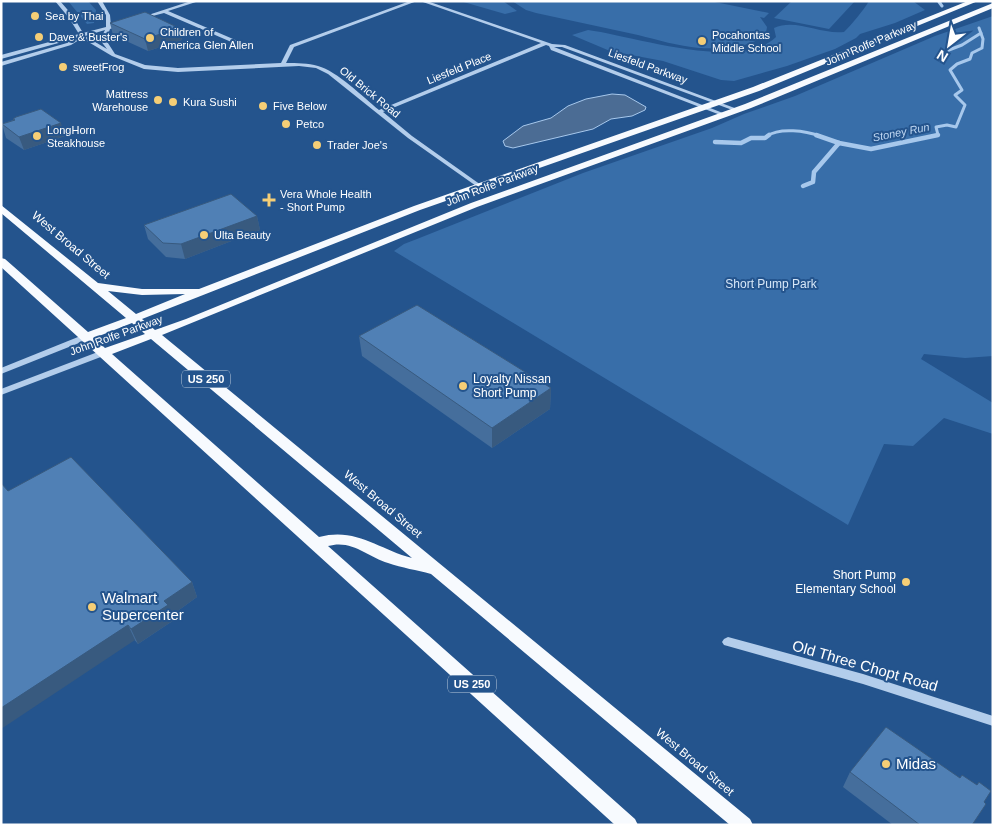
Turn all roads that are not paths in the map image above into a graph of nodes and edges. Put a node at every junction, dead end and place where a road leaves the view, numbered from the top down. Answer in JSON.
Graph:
{"nodes":[{"id":1,"x":57,"y":1,"type":"edge"},
{"id":2,"x":99,"y":1,"type":"edge"},
{"id":3,"x":197,"y":1,"type":"edge"},
{"id":4,"x":415,"y":1,"type":"edge"},
{"id":5,"x":422,"y":1,"type":"edge"},
{"id":6,"x":975,"y":1,"type":"edge"},
{"id":7,"x":993,"y":5,"type":"edge"},
{"id":8,"x":164,"y":11,"type":"junction"},
{"id":9,"x":137,"y":20,"type":"edge"},
{"id":10,"x":128,"y":22,"type":"edge"},
{"id":11,"x":109,"y":28,"type":"junction"},
{"id":12,"x":82,"y":36,"type":"junction"},
{"id":13,"x":238,"y":43,"type":"dead end"},
{"id":14,"x":548,"y":44,"type":"junction"},
{"id":15,"x":114,"y":55,"type":"junction"},
{"id":16,"x":1,"y":57,"type":"edge"},
{"id":17,"x":1,"y":64,"type":"edge"},
{"id":18,"x":282,"y":64,"type":"junction"},
{"id":19,"x":718,"y":103,"type":"junction"},
{"id":20,"x":706,"y":107,"type":"junction"},
{"id":21,"x":737,"y":110,"type":"junction"},
{"id":22,"x":379,"y":112,"type":"junction"},
{"id":23,"x":725,"y":115,"type":"junction"},
{"id":24,"x":479,"y":186,"type":"junction"},
{"id":25,"x":1,"y":208,"type":"edge"},
{"id":26,"x":1,"y":261,"type":"edge"},
{"id":27,"x":95,"y":286,"type":"junction"},
{"id":28,"x":208,"y":290,"type":"junction"},
{"id":29,"x":133,"y":319,"type":"junction"},
{"id":30,"x":153,"y":336,"type":"junction"},
{"id":31,"x":86,"y":337,"type":"junction"},
{"id":32,"x":104,"y":353,"type":"junction"},
{"id":33,"x":1,"y":371,"type":"edge"},
{"id":34,"x":1,"y":392,"type":"edge"},
{"id":35,"x":315,"y":544,"type":"junction"},
{"id":36,"x":437,"y":570,"type":"junction"},
{"id":37,"x":728,"y":642,"type":"dead end"},
{"id":38,"x":993,"y":721,"type":"edge"},
{"id":39,"x":629,"y":825,"type":"edge"},
{"id":40,"x":744,"y":825,"type":"edge"}],
"edges":[{"from":1,"to":12,"type":"street","name":"Old Brick Road"},
{"from":2,"to":11,"type":"street"},
{"from":3,"to":8,"type":"street"},
{"from":4,"to":18,"type":"street"},
{"from":5,"to":14,"type":"street","name":"Liesfeld Parkway"},
{"from":6,"to":19,"type":"main road","name":"John Rolfe Parkway"},
{"from":7,"to":21,"type":"main road","name":"John Rolfe Parkway"},
{"from":8,"to":9,"type":"street"},
{"from":8,"to":13,"type":"street"},
{"from":10,"to":11,"type":"street"},
{"from":11,"to":12,"type":"street"},
{"from":11,"to":15,"type":"street"},
{"from":12,"to":15,"type":"street","name":"Old Brick Road"},
{"from":12,"to":16,"type":"street"},
{"from":12,"to":17,"type":"street"},
{"from":14,"to":19,"type":"street","name":"Liesfeld Parkway"},
{"from":14,"to":20,"type":"street","name":"Liesfeld Parkway"},
{"from":14,"to":22,"type":"street","name":"Liesfeld Place"},
{"from":15,"to":18,"type":"street","name":"Old Brick Road"},
{"from":18,"to":22,"type":"street","name":"Old Brick Road"},
{"from":19,"to":20,"type":"main road","name":"John Rolfe Parkway"},
{"from":19,"to":21,"type":"street","name":"Liesfeld Parkway"},
{"from":20,"to":23,"type":"street","name":"Liesfeld Parkway"},
{"from":20,"to":24,"type":"main road","name":"John Rolfe Parkway"},
{"from":21,"to":23,"type":"main road","name":"John Rolfe Parkway"},
{"from":22,"to":24,"type":"street","name":"Old Brick Road"},
{"from":23,"to":30,"type":"main road","name":"John Rolfe Parkway"},
{"from":24,"to":28,"type":"main road","name":"John Rolfe Parkway"},
{"from":25,"to":27,"type":"main road","name":"West Broad Street","number":"US 250"},
{"from":26,"to":31,"type":"main road","number":"US 250"},
{"from":27,"to":28,"type":"main road"},
{"from":27,"to":29,"type":"main road","name":"West Broad Street","number":"US 250"},
{"from":28,"to":29,"type":"main road","name":"John Rolfe Parkway"},
{"from":29,"to":30,"type":"main road","name":"West Broad Street","number":"US 250"},
{"from":29,"to":31,"type":"main road","name":"John Rolfe Parkway"},
{"from":30,"to":32,"type":"main road","name":"John Rolfe Parkway"},
{"from":30,"to":36,"type":"main road","name":"West Broad Street","number":"US 250"},
{"from":31,"to":32,"type":"main road","number":"US 250"},
{"from":31,"to":33,"type":"street","name":"John Rolfe Parkway"},
{"from":32,"to":34,"type":"street","name":"John Rolfe Parkway"},
{"from":32,"to":35,"type":"main road","number":"US 250"},
{"from":35,"to":36,"type":"main road"},
{"from":35,"to":39,"type":"main road","number":"US 250"},
{"from":36,"to":40,"type":"main road","name":"West Broad Street","number":"US 250"},
{"from":37,"to":38,"type":"street","name":"Old Three Chopt Road"}]}
